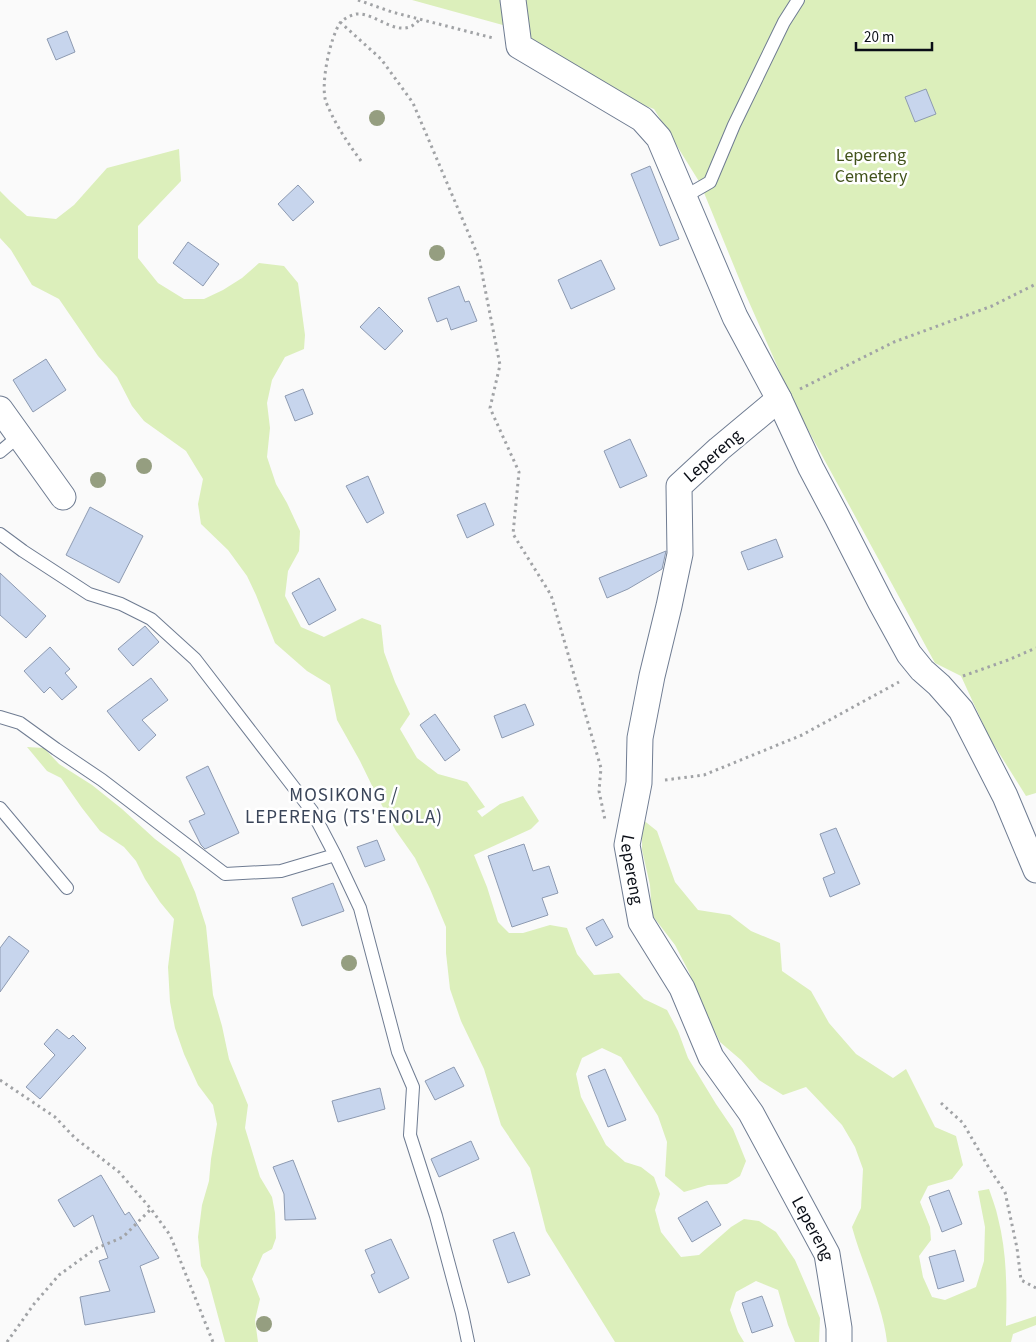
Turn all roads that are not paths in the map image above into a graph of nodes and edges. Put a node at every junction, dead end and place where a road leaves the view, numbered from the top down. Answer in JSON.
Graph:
{"nodes":[{"id":1,"x":512,"y":0,"type":"edge"},
{"id":2,"x":798,"y":0,"type":"edge"},
{"id":3,"x":684,"y":197,"type":"junction"},
{"id":4,"x":779,"y":399,"type":"junction"},
{"id":5,"x":0,"y":409,"type":"edge"},
{"id":6,"x":20,"y":436,"type":"junction"},
{"id":7,"x":0,"y":452,"type":"edge"},
{"id":8,"x":63,"y":497,"type":"dead end"},
{"id":9,"x":0,"y":534,"type":"edge"},
{"id":10,"x":0,"y":717,"type":"edge"},
{"id":11,"x":0,"y":808,"type":"edge"},
{"id":12,"x":335,"y":855,"type":"junction"},
{"id":13,"x":1036,"y":870,"type":"edge"},
{"id":14,"x":67,"y":888,"type":"dead end"},
{"id":15,"x":468,"y":1342,"type":"edge"},
{"id":16,"x":839,"y":1342,"type":"edge"}],
"edges":[{"from":1,"to":3,"type":"street"},
{"from":2,"to":3,"type":"lane"},
{"from":3,"to":4,"type":"street"},
{"from":4,"to":13,"type":"street"},
{"from":4,"to":16,"type":"street","name":"Lepereng"},
{"from":5,"to":6,"type":"street"},
{"from":6,"to":7,"type":"lane"},
{"from":6,"to":8,"type":"street"},
{"from":9,"to":12,"type":"lane"},
{"from":10,"to":12,"type":"lane"},
{"from":11,"to":14,"type":"lane"},
{"from":12,"to":15,"type":"lane"}]}
